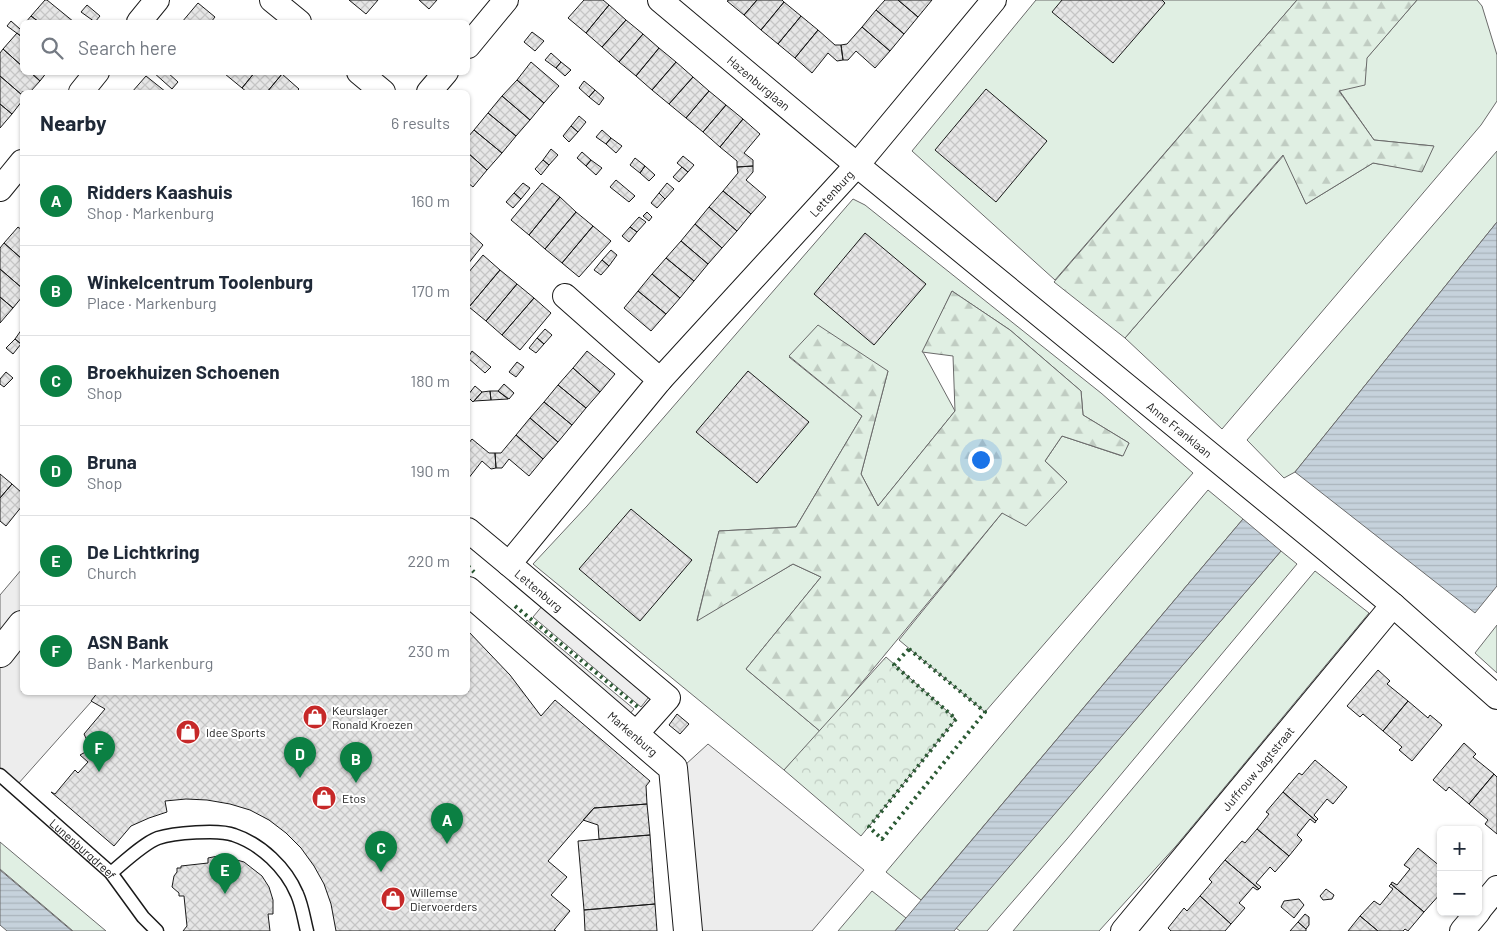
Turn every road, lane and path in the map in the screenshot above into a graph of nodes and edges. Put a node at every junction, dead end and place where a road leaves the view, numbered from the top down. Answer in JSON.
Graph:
{"nodes":[{"id":1,"x":157,"y":0,"type":"edge"},
{"id":2,"x":272,"y":0,"type":"edge"},
{"id":3,"x":506,"y":0,"type":"edge"},
{"id":4,"x":660,"y":0,"type":"edge"},
{"id":5,"x":994,"y":0,"type":"edge"},
{"id":6,"x":141,"y":20,"type":"edge"},
{"id":7,"x":297,"y":20,"type":"edge"},
{"id":8,"x":470,"y":44,"type":"edge"},
{"id":9,"x":95,"y":75,"type":"edge"},
{"id":10,"x":363,"y":75,"type":"edge"},
{"id":11,"x":443,"y":75,"type":"edge"},
{"id":12,"x":83,"y":90,"type":"edge"},
{"id":13,"x":381,"y":90,"type":"edge"},
{"id":14,"x":431,"y":90,"type":"edge"},
{"id":15,"x":20,"y":164,"type":"edge"},
{"id":16,"x":857,"y":165,"type":"junction"},
{"id":17,"x":0,"y":189,"type":"edge"},
{"id":18,"x":566,"y":296,"type":"dead end"},
{"id":19,"x":660,"y":380,"type":"junction"},
{"id":20,"x":470,"y":532,"type":"edge"},
{"id":21,"x":508,"y":564,"type":"junction"},
{"id":22,"x":470,"y":593,"type":"edge"},
{"id":23,"x":1393,"y":605,"type":"junction"},
{"id":24,"x":20,"y":628,"type":"edge"},
{"id":25,"x":0,"y":653,"type":"edge"},
{"id":26,"x":1497,"y":697,"type":"edge"},
{"id":27,"x":635,"y":736,"type":"junction"},
{"id":28,"x":0,"y":775,"type":"edge"},
{"id":29,"x":111,"y":873,"type":"junction"},
{"id":30,"x":1497,"y":888,"type":"edge"},
{"id":31,"x":1482,"y":907,"type":"edge"},
{"id":32,"x":1475,"y":916,"type":"edge"},
{"id":33,"x":157,"y":931,"type":"edge"},
{"id":34,"x":307,"y":931,"type":"edge"},
{"id":35,"x":688,"y":931,"type":"edge"},
{"id":36,"x":1123,"y":931,"type":"edge"},
{"id":37,"x":1462,"y":931,"type":"edge"}],
"edges":[{"from":1,"to":6,"type":"street"},
{"from":2,"to":7,"type":"street"},
{"from":3,"to":8,"type":"street"},
{"from":4,"to":16,"type":"street","name":"Hazenburglaan"},
{"from":5,"to":16,"type":"street","name":"Lettenburg"},
{"from":9,"to":12,"type":"street"},
{"from":10,"to":13,"type":"street"},
{"from":11,"to":14,"type":"street"},
{"from":15,"to":17,"type":"street"},
{"from":16,"to":19,"type":"street","name":"Lettenburg"},
{"from":16,"to":23,"type":"street","name":"Anne Franklaan"},
{"from":18,"to":19,"type":"street"},
{"from":19,"to":21,"type":"street","name":"Lettenburg"},
{"from":20,"to":21,"type":"street"},
{"from":21,"to":27,"type":"street","name":"Lettenburg"},
{"from":22,"to":27,"type":"street","name":"Markenburg"},
{"from":23,"to":26,"type":"street","name":"Anne Franklaan"},
{"from":23,"to":36,"type":"street","name":"Juffrouw Jagtstraat"},
{"from":24,"to":25,"type":"street"},
{"from":27,"to":35,"type":"street","name":"Markenburg"},
{"from":28,"to":29,"type":"lane","name":"Lunenburgdreef"},
{"from":29,"to":33,"type":"lane","name":"Lunenburgdreef"},
{"from":29,"to":34,"type":"lane"},
{"from":30,"to":31,"type":"street"},
{"from":32,"to":37,"type":"street"}]}
